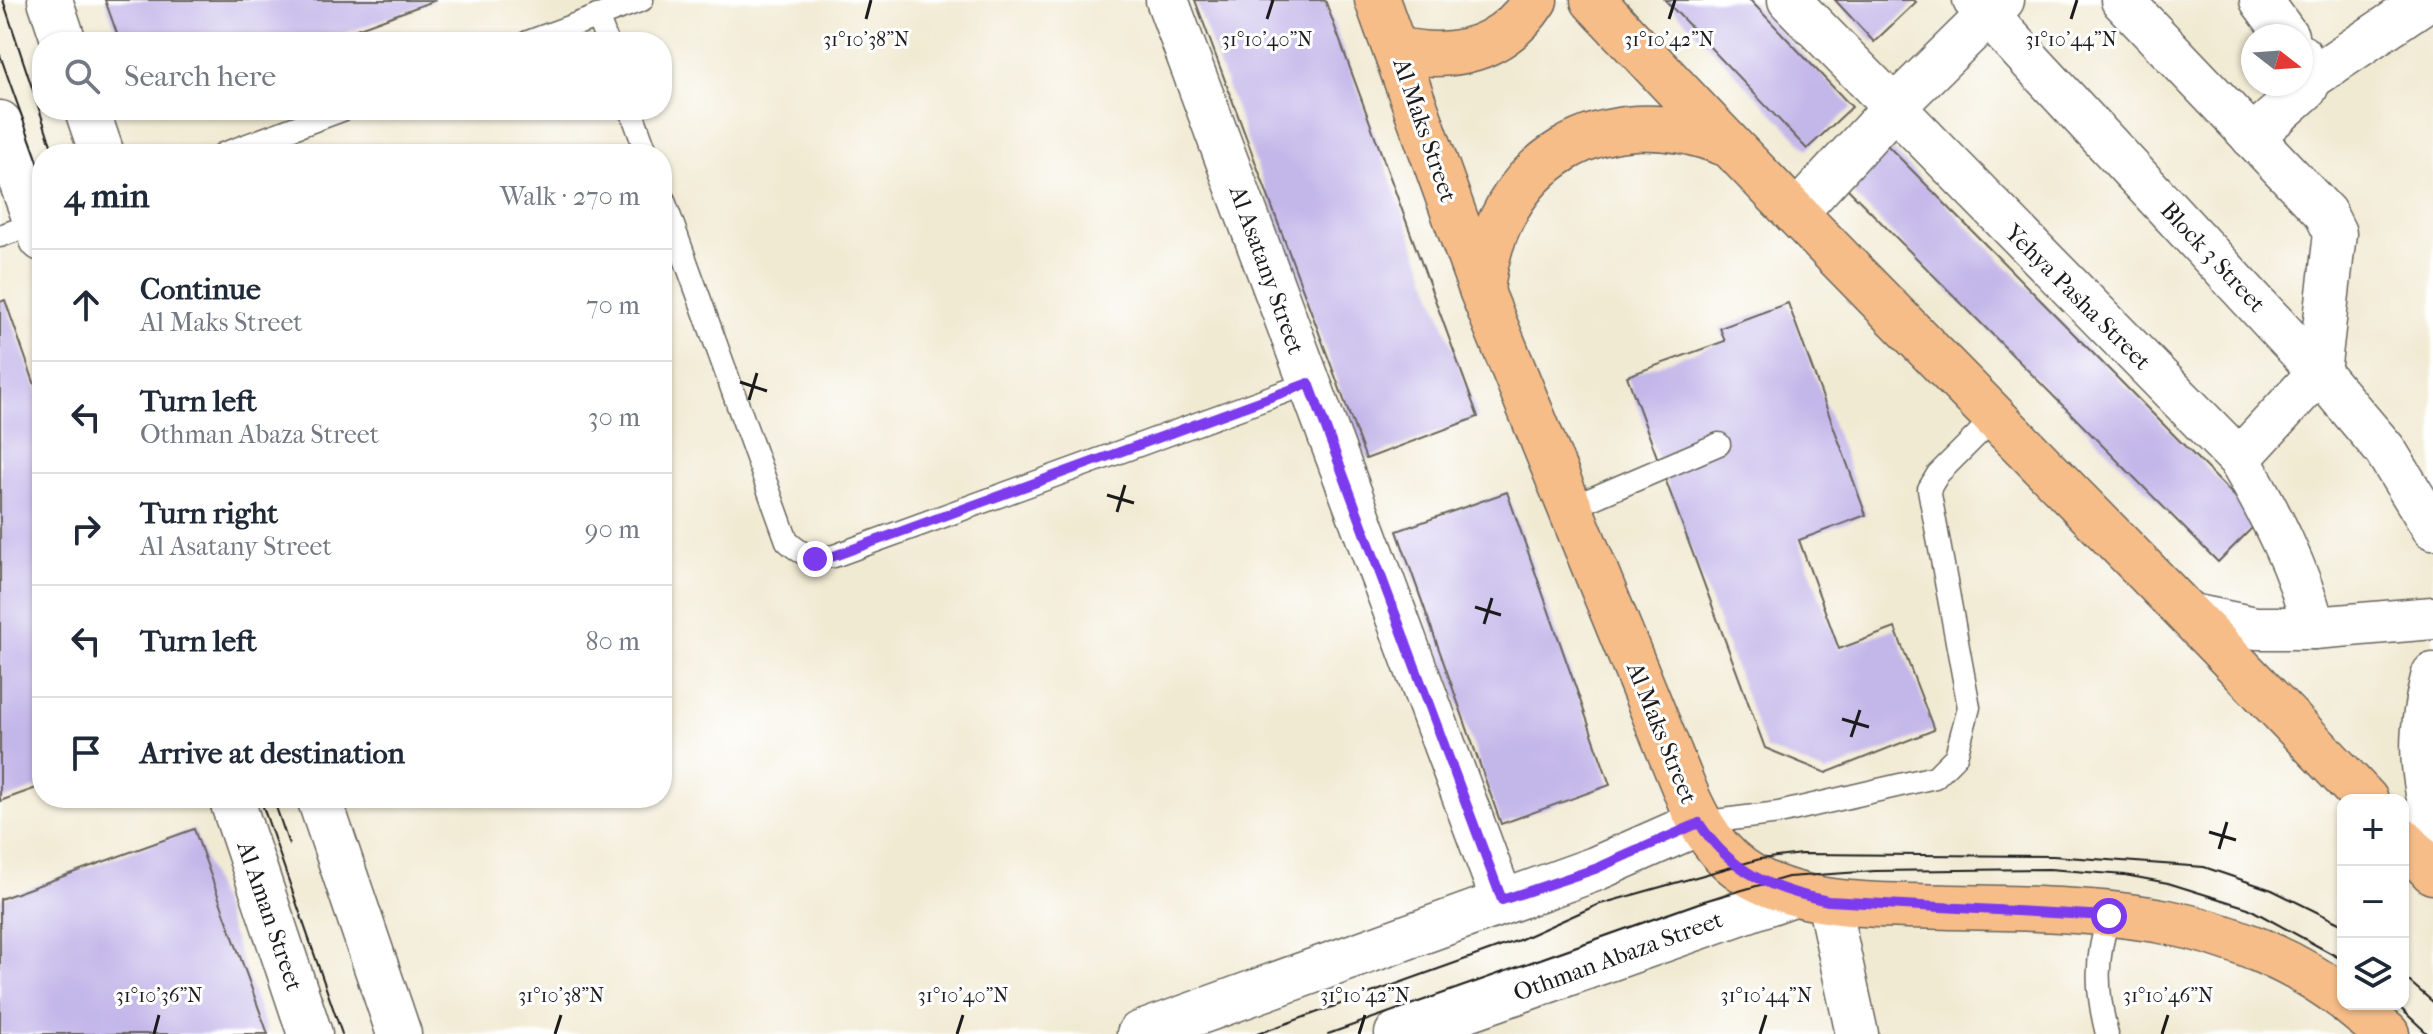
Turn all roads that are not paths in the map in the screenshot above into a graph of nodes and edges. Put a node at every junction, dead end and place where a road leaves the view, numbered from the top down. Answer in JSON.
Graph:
{"nodes":[{"id":1,"x":50,"y":0,"type":"edge"},
{"id":2,"x":642,"y":0,"type":"edge"},
{"id":3,"x":1167,"y":0,"type":"edge"},
{"id":4,"x":1377,"y":0,"type":"edge"},
{"id":5,"x":1535,"y":0,"type":"edge"},
{"id":6,"x":1593,"y":0,"type":"edge"},
{"id":7,"x":1789,"y":0,"type":"edge"},
{"id":8,"x":2122,"y":0,"type":"edge"},
{"id":9,"x":2427,"y":0,"type":"edge"},
{"id":10,"x":1988,"y":5,"type":"edge"},
{"id":11,"x":597,"y":16,"type":"junction"},
{"id":12,"x":61,"y":32,"type":"edge"},
{"id":13,"x":555,"y":32,"type":"edge"},
{"id":14,"x":603,"y":32,"type":"edge"},
{"id":15,"x":1397,"y":49,"type":"junction"},
{"id":16,"x":2313,"y":63,"type":"edge"},
{"id":17,"x":2298,"y":96,"type":"edge"},
{"id":18,"x":1892,"y":109,"type":"junction"},
{"id":19,"x":90,"y":120,"type":"edge"},
{"id":20,"x":315,"y":120,"type":"edge"},
{"id":21,"x":635,"y":120,"type":"edge"},
{"id":22,"x":0,"y":123,"type":"edge"},
{"id":23,"x":2252,"y":137,"type":"junction"},
{"id":24,"x":99,"y":144,"type":"edge"},
{"id":25,"x":250,"y":144,"type":"edge"},
{"id":26,"x":643,"y":144,"type":"edge"},
{"id":27,"x":1728,"y":145,"type":"junction"},
{"id":28,"x":1797,"y":212,"type":"junction"},
{"id":29,"x":672,"y":223,"type":"edge"},
{"id":30,"x":30,"y":230,"type":"edge"},
{"id":31,"x":1482,"y":292,"type":"junction"},
{"id":32,"x":2319,"y":372,"type":"junction"},
{"id":33,"x":1309,"y":383,"type":"junction"},
{"id":34,"x":1997,"y":415,"type":"junction"},
{"id":35,"x":1719,"y":444,"type":"dead end"},
{"id":36,"x":2239,"y":459,"type":"junction"},
{"id":37,"x":1570,"y":508,"type":"junction"},
{"id":38,"x":2433,"y":528,"type":"edge"},
{"id":39,"x":2192,"y":615,"type":"junction"},
{"id":40,"x":2433,"y":618,"type":"edge"},
{"id":41,"x":2314,"y":628,"type":"junction"},
{"id":42,"x":2433,"y":674,"type":"edge"},
{"id":43,"x":2360,"y":794,"type":"edge"},
{"id":44,"x":234,"y":808,"type":"edge"},
{"id":45,"x":322,"y":808,"type":"edge"},
{"id":46,"x":2433,"y":822,"type":"edge"},
{"id":47,"x":1699,"y":823,"type":"junction"},
{"id":48,"x":2409,"y":846,"type":"edge"},
{"id":49,"x":2433,"y":872,"type":"edge"},
{"id":50,"x":1811,"y":897,"type":"junction"},
{"id":51,"x":1502,"y":900,"type":"junction"},
{"id":52,"x":2109,"y":916,"type":"junction"},
{"id":53,"x":2337,"y":994,"type":"edge"},
{"id":54,"x":2357,"y":1010,"type":"edge"},
{"id":55,"x":310,"y":1034,"type":"edge"},
{"id":56,"x":399,"y":1034,"type":"edge"},
{"id":57,"x":1139,"y":1034,"type":"edge"},
{"id":58,"x":1397,"y":1034,"type":"edge"},
{"id":59,"x":1857,"y":1034,"type":"edge"},
{"id":60,"x":2107,"y":1034,"type":"edge"},
{"id":61,"x":2387,"y":1034,"type":"edge"}],
"edges":[{"from":1,"to":12,"type":"street"},
{"from":2,"to":11,"type":"lane"},
{"from":3,"to":33,"type":"street","name":"Al Asatany Street"},
{"from":4,"to":15,"type":"main road","name":"Al Maks Street"},
{"from":5,"to":15,"type":"main road"},
{"from":6,"to":27,"type":"main road"},
{"from":7,"to":18,"type":"street","name":"Yehya Pasha Street"},
{"from":8,"to":23,"type":"street"},
{"from":9,"to":16,"type":"street"},
{"from":10,"to":18,"type":"street"},
{"from":10,"to":32,"type":"street","name":"Block 3 Street"},
{"from":11,"to":13,"type":"lane"},
{"from":11,"to":14,"type":"lane"},
{"from":15,"to":31,"type":"main road","name":"Al Maks Street"},
{"from":17,"to":23,"type":"street"},
{"from":18,"to":28,"type":"street"},
{"from":18,"to":36,"type":"street","name":"Yehya Pasha Street"},
{"from":19,"to":24,"type":"street"},
{"from":20,"to":25,"type":"lane"},
{"from":21,"to":26,"type":"lane"},
{"from":22,"to":30,"type":"street"},
{"from":23,"to":32,"type":"street"},
{"from":27,"to":28,"type":"main road"},
{"from":27,"to":31,"type":"main road"},
{"from":28,"to":34,"type":"main road"},
{"from":29,"to":33,"type":"lane"},
{"from":31,"to":37,"type":"main road","name":"Al Maks Street"},
{"from":32,"to":36,"type":"street"},
{"from":32,"to":38,"type":"street","name":"Block 3 Street"},
{"from":33,"to":51,"type":"street","name":"Al Asatany Street"},
{"from":34,"to":39,"type":"main road"},
{"from":34,"to":47,"type":"lane"},
{"from":35,"to":37,"type":"lane"},
{"from":36,"to":41,"type":"street","name":"Yehya Pasha Street"},
{"from":37,"to":47,"type":"main road","name":"Al Maks Street"},
{"from":39,"to":41,"type":"street"},
{"from":39,"to":43,"type":"main road"},
{"from":40,"to":41,"type":"street"},
{"from":42,"to":46,"type":"street"},
{"from":44,"to":55,"type":"street","name":"Al Aman Street"},
{"from":45,"to":56,"type":"street"},
{"from":47,"to":50,"type":"main road","name":"Al Maks Street"},
{"from":47,"to":51,"type":"street"},
{"from":48,"to":49,"type":"main road"},
{"from":50,"to":52,"type":"main road","name":"Al Maks Street"},
{"from":50,"to":58,"type":"street","name":"Othman Abaza Street"},
{"from":50,"to":59,"type":"street"},
{"from":51,"to":57,"type":"street"},
{"from":52,"to":53,"type":"main road","name":"Al Maks Street"},
{"from":52,"to":60,"type":"lane"},
{"from":54,"to":61,"type":"main road"}]}
